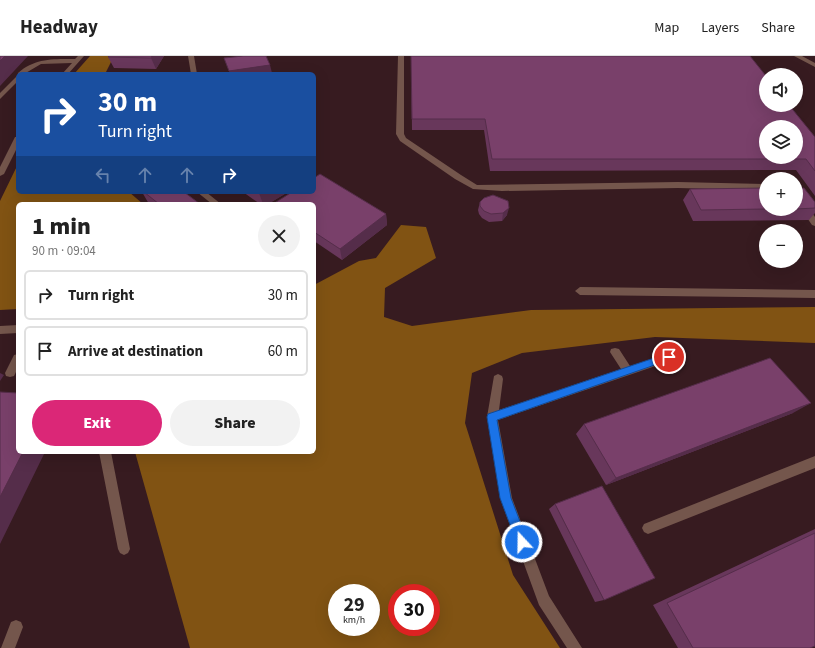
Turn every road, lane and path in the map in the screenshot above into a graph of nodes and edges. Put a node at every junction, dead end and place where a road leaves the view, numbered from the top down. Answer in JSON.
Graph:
{"nodes":[{"id":1,"x":81,"y":56,"type":"edge"},
{"id":2,"x":190,"y":56,"type":"edge"},
{"id":3,"x":401,"y":56,"type":"edge"},
{"id":4,"x":797,"y":56,"type":"edge"},
{"id":5,"x":76,"y":61,"type":"junction"},
{"id":6,"x":815,"y":65,"type":"edge"},
{"id":7,"x":22,"y":72,"type":"edge"},
{"id":8,"x":67,"y":72,"type":"edge"},
{"id":9,"x":194,"y":72,"type":"edge"},
{"id":10,"x":16,"y":79,"type":"edge"},
{"id":11,"x":0,"y":97,"type":"edge"},
{"id":12,"x":16,"y":143,"type":"edge"},
{"id":13,"x":0,"y":174,"type":"edge"},
{"id":14,"x":759,"y":187,"type":"edge"},
{"id":15,"x":204,"y":194,"type":"edge"},
{"id":16,"x":214,"y":202,"type":"edge"},
{"id":17,"x":803,"y":206,"type":"edge"},
{"id":18,"x":815,"y":223,"type":"edge"},
{"id":19,"x":580,"y":291,"type":"dead end"},
{"id":20,"x":815,"y":294,"type":"edge"},
{"id":21,"x":16,"y":329,"type":"edge"},
{"id":22,"x":0,"y":330,"type":"edge"},
{"id":23,"x":615,"y":352,"type":"dead end"},
{"id":24,"x":669,"y":357,"type":"dead end"},
{"id":25,"x":16,"y":362,"type":"edge"},
{"id":26,"x":628,"y":371,"type":"junction"},
{"id":27,"x":10,"y":373,"type":"dead end"},
{"id":28,"x":498,"y":379,"type":"dead end"},
{"id":29,"x":492,"y":417,"type":"junction"},
{"id":30,"x":106,"y":454,"type":"edge"},
{"id":31,"x":815,"y":462,"type":"edge"},
{"id":32,"x":648,"y":528,"type":"dead end"},
{"id":33,"x":124,"y":549,"type":"dead end"},
{"id":34,"x":16,"y":627,"type":"dead end"},
{"id":35,"x":8,"y":648,"type":"edge"},
{"id":36,"x":575,"y":648,"type":"edge"}],
"edges":[{"from":1,"to":5,"type":"street"},
{"from":2,"to":9,"type":"street"},
{"from":3,"to":14,"type":"street"},
{"from":4,"to":6,"type":"street"},
{"from":5,"to":7,"type":"street"},
{"from":5,"to":8,"type":"street"},
{"from":10,"to":11,"type":"street"},
{"from":12,"to":13,"type":"street"},
{"from":15,"to":16,"type":"street"},
{"from":17,"to":18,"type":"street"},
{"from":19,"to":20,"type":"street"},
{"from":21,"to":22,"type":"street"},
{"from":23,"to":26,"type":"street"},
{"from":24,"to":26,"type":"street"},
{"from":25,"to":27,"type":"street"},
{"from":26,"to":29,"type":"street"},
{"from":28,"to":29,"type":"street"},
{"from":29,"to":36,"type":"street"},
{"from":30,"to":33,"type":"street"},
{"from":31,"to":32,"type":"street"},
{"from":34,"to":35,"type":"street"}]}
